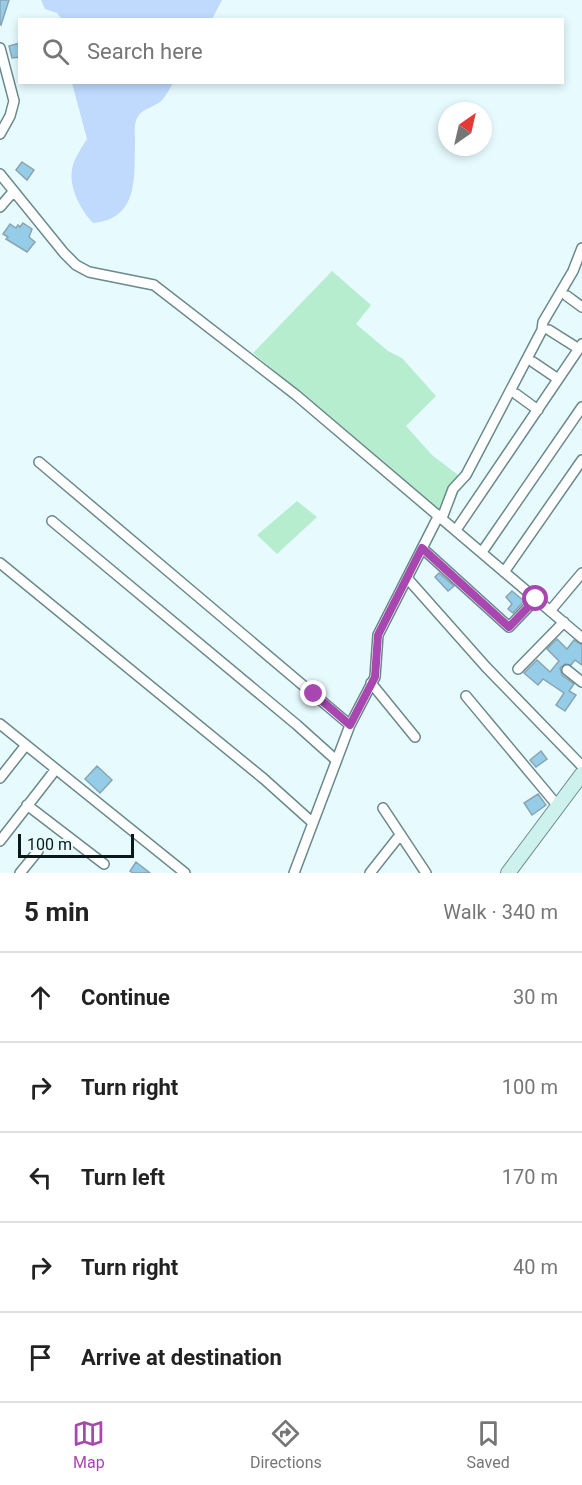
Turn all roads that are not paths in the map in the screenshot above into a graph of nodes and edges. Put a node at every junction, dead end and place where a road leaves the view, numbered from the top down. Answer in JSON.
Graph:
{"nodes":[{"id":1,"x":0,"y":48,"type":"edge"},
{"id":2,"x":1,"y":60,"type":"edge"},
{"id":3,"x":0,"y":134,"type":"edge"},
{"id":4,"x":0,"y":174,"type":"edge"},
{"id":5,"x":13,"y":192,"type":"junction"},
{"id":6,"x":0,"y":207,"type":"edge"},
{"id":7,"x":582,"y":248,"type":"edge"},
{"id":8,"x":567,"y":296,"type":"dead end"},
{"id":9,"x":582,"y":307,"type":"edge"},
{"id":10,"x":549,"y":330,"type":"dead end"},
{"id":11,"x":580,"y":347,"type":"edge"},
{"id":12,"x":533,"y":362,"type":"dead end"},
{"id":13,"x":558,"y":380,"type":"junction"},
{"id":14,"x":516,"y":394,"type":"dead end"},
{"id":15,"x":582,"y":407,"type":"edge"},
{"id":16,"x":538,"y":410,"type":"junction"},
{"id":17,"x":582,"y":460,"type":"edge"},
{"id":18,"x":39,"y":462,"type":"dead end"},
{"id":19,"x":440,"y":516,"type":"junction"},
{"id":20,"x":52,"y":520,"type":"dead end"},
{"id":21,"x":456,"y":530,"type":"junction"},
{"id":22,"x":422,"y":548,"type":"junction"},
{"id":23,"x":482,"y":552,"type":"junction"},
{"id":24,"x":0,"y":563,"type":"edge"},
{"id":25,"x":504,"y":572,"type":"junction"},
{"id":26,"x":582,"y":573,"type":"edge"},
{"id":27,"x":407,"y":578,"type":"junction"},
{"id":28,"x":536,"y":599,"type":"junction"},
{"id":29,"x":550,"y":610,"type":"junction"},
{"id":30,"x":564,"y":622,"type":"junction"},
{"id":31,"x":582,"y":638,"type":"edge"},
{"id":32,"x":518,"y":669,"type":"dead end"},
{"id":33,"x":567,"y":670,"type":"dead end"},
{"id":34,"x":582,"y":682,"type":"edge"},
{"id":35,"x":371,"y":683,"type":"junction"},
{"id":36,"x":466,"y":696,"type":"dead end"},
{"id":37,"x":0,"y":724,"type":"edge"},
{"id":38,"x":350,"y":725,"type":"junction"},
{"id":39,"x":416,"y":737,"type":"dead end"},
{"id":40,"x":26,"y":745,"type":"junction"},
{"id":41,"x":336,"y":760,"type":"junction"},
{"id":42,"x":582,"y":766,"type":"edge"},
{"id":43,"x":56,"y":770,"type":"junction"},
{"id":44,"x":582,"y":774,"type":"edge"},
{"id":45,"x":0,"y":778,"type":"edge"},
{"id":46,"x":27,"y":805,"type":"junction"},
{"id":47,"x":557,"y":805,"type":"junction"},
{"id":48,"x":383,"y":808,"type":"dead end"},
{"id":49,"x":313,"y":823,"type":"junction"},
{"id":50,"x":400,"y":835,"type":"junction"},
{"id":51,"x":0,"y":841,"type":"edge"},
{"id":52,"x":38,"y":851,"type":"dead end"},
{"id":53,"x":104,"y":864,"type":"dead end"},
{"id":54,"x":184,"y":872,"type":"edge"},
{"id":55,"x":20,"y":873,"type":"edge"},
{"id":56,"x":294,"y":873,"type":"edge"},
{"id":57,"x":370,"y":873,"type":"edge"},
{"id":58,"x":426,"y":873,"type":"edge"},
{"id":59,"x":508,"y":873,"type":"edge"}],
"edges":[{"from":1,"to":2,"type":"street"},
{"from":2,"to":3,"type":"street"},
{"from":4,"to":5,"type":"street"},
{"from":5,"to":6,"type":"street"},
{"from":5,"to":19,"type":"street"},
{"from":7,"to":19,"type":"street"},
{"from":8,"to":9,"type":"street"},
{"from":10,"to":11,"type":"street"},
{"from":11,"to":13,"type":"street"},
{"from":12,"to":13,"type":"street"},
{"from":13,"to":16,"type":"street"},
{"from":14,"to":16,"type":"street"},
{"from":15,"to":23,"type":"street"},
{"from":16,"to":21,"type":"street"},
{"from":17,"to":25,"type":"street"},
{"from":18,"to":38,"type":"street"},
{"from":19,"to":21,"type":"street"},
{"from":19,"to":22,"type":"street"},
{"from":20,"to":41,"type":"street"},
{"from":21,"to":23,"type":"street"},
{"from":22,"to":27,"type":"street"},
{"from":22,"to":28,"type":"street"},
{"from":23,"to":25,"type":"street"},
{"from":24,"to":49,"type":"street"},
{"from":25,"to":28,"type":"street"},
{"from":26,"to":29,"type":"street"},
{"from":27,"to":35,"type":"street"},
{"from":27,"to":42,"type":"street"},
{"from":28,"to":29,"type":"street"},
{"from":29,"to":30,"type":"street"},
{"from":30,"to":31,"type":"street"},
{"from":30,"to":32,"type":"street"},
{"from":33,"to":34,"type":"street"},
{"from":35,"to":38,"type":"street"},
{"from":35,"to":39,"type":"street"},
{"from":36,"to":47,"type":"street"},
{"from":37,"to":40,"type":"street"},
{"from":38,"to":41,"type":"street"},
{"from":40,"to":43,"type":"street"},
{"from":40,"to":45,"type":"street"},
{"from":41,"to":49,"type":"street"},
{"from":43,"to":46,"type":"street"},
{"from":43,"to":54,"type":"street"},
{"from":44,"to":47,"type":"street"},
{"from":46,"to":51,"type":"street"},
{"from":46,"to":53,"type":"street"},
{"from":47,"to":59,"type":"street"},
{"from":48,"to":50,"type":"street"},
{"from":49,"to":56,"type":"street"},
{"from":50,"to":57,"type":"street"},
{"from":50,"to":58,"type":"street"},
{"from":52,"to":55,"type":"street"}]}
